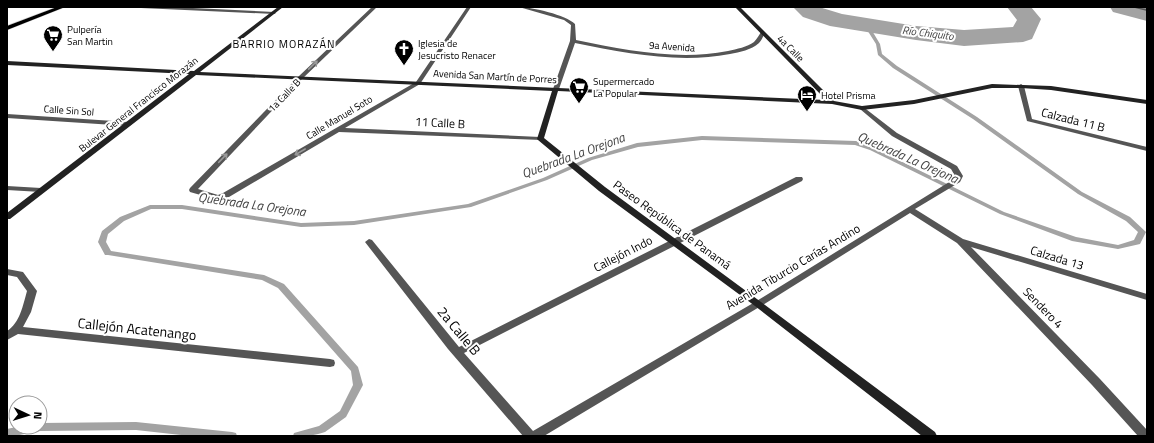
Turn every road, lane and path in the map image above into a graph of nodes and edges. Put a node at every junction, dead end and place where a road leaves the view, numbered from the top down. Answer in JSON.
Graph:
{"nodes":[{"id":1,"x":62,"y":7,"type":"edge"},
{"id":2,"x":141,"y":7,"type":"edge"},
{"id":3,"x":281,"y":7,"type":"edge"},
{"id":4,"x":375,"y":7,"type":"edge"},
{"id":5,"x":469,"y":7,"type":"edge"},
{"id":6,"x":520,"y":7,"type":"edge"},
{"id":7,"x":733,"y":7,"type":"edge"},
{"id":8,"x":737,"y":7,"type":"edge"},
{"id":9,"x":1137,"y":7,"type":"edge"},
{"id":10,"x":1147,"y":10,"type":"edge"},
{"id":11,"x":274,"y":13,"type":"junction"},
{"id":12,"x":751,"y":21,"type":"junction"},
{"id":13,"x":7,"y":28,"type":"edge"},
{"id":14,"x":763,"y":33,"type":"junction"},
{"id":15,"x":573,"y":41,"type":"junction"},
{"id":16,"x":7,"y":63,"type":"edge"},
{"id":17,"x":192,"y":74,"type":"junction"},
{"id":18,"x":300,"y":78,"type":"junction"},
{"id":19,"x":418,"y":83,"type":"junction"},
{"id":20,"x":1020,"y":86,"type":"junction"},
{"id":21,"x":556,"y":89,"type":"junction"},
{"id":22,"x":832,"y":102,"type":"junction"},
{"id":23,"x":1147,"y":102,"type":"edge"},
{"id":24,"x":862,"y":108,"type":"junction"},
{"id":25,"x":7,"y":116,"type":"edge"},
{"id":26,"x":129,"y":124,"type":"junction"},
{"id":27,"x":338,"y":130,"type":"junction"},
{"id":28,"x":540,"y":139,"type":"junction"},
{"id":29,"x":1147,"y":149,"type":"edge"},
{"id":30,"x":800,"y":179,"type":"dead end"},
{"id":31,"x":196,"y":186,"type":"joint"},
{"id":32,"x":7,"y":188,"type":"edge"},
{"id":33,"x":41,"y":190,"type":"junction"},
{"id":34,"x":912,"y":210,"type":"junction"},
{"id":35,"x":7,"y":217,"type":"edge"},
{"id":36,"x":960,"y":241,"type":"junction"},
{"id":37,"x":369,"y":242,"type":"dead end"},
{"id":38,"x":674,"y":242,"type":"junction"},
{"id":39,"x":7,"y":272,"type":"edge"},
{"id":40,"x":1147,"y":296,"type":"edge"},
{"id":41,"x":758,"y":304,"type":"junction"},
{"id":42,"x":17,"y":330,"type":"junction"},
{"id":43,"x":7,"y":336,"type":"edge"},
{"id":44,"x":458,"y":352,"type":"junction"},
{"id":45,"x":330,"y":363,"type":"dead end"},
{"id":46,"x":530,"y":436,"type":"edge"},
{"id":47,"x":534,"y":436,"type":"edge"},
{"id":48,"x":931,"y":436,"type":"edge"},
{"id":49,"x":1145,"y":436,"type":"edge"}],
"edges":[{"from":1,"to":13,"type":"main road"},
{"from":2,"to":11,"type":"street"},
{"from":3,"to":11,"type":"street","name":"Bulevar General Francisco Morazán"},
{"from":18,"to":4,"type":"street","name":"1a Calle B","one_way":true},
{"from":5,"to":19,"type":"street","name":"Calle Manuel Soto"},
{"from":6,"to":15,"type":"street"},
{"from":7,"to":12,"type":"street"},
{"from":8,"to":12,"type":"street","name":"4a Calle"},
{"from":9,"to":10,"type":"street"},
{"from":11,"to":17,"type":"street","name":"Bulevar General Francisco Morazán"},
{"from":12,"to":14,"type":"street","name":"4a Calle"},
{"from":14,"to":15,"type":"street","name":"9a Avenida"},
{"from":14,"to":22,"type":"street","name":"4a Calle"},
{"from":15,"to":21,"type":"street"},
{"from":16,"to":17,"type":"street","name":"Avenida San Martín de Porres"},
{"from":17,"to":18,"type":"street","name":"Avenida San Martín de Porres"},
{"from":17,"to":26,"type":"street","name":"Bulevar General Francisco Morazán"},
{"from":18,"to":19,"type":"street","name":"Avenida San Martín de Porres"},
{"from":31,"to":18,"type":"street","name":"1a Calle B","one_way":true},
{"from":19,"to":21,"type":"street","name":"Avenida San Martín de Porres"},
{"from":19,"to":27,"type":"street","name":"Calle Manuel Soto"},
{"from":20,"to":23,"type":"street","name":"Avenida San Martín de Porres"},
{"from":20,"to":24,"type":"street","name":"Avenida San Martín de Porres"},
{"from":20,"to":29,"type":"street","name":"Calzada 11 B"},
{"from":21,"to":22,"type":"street","name":"Avenida San Martín de Porres"},
{"from":21,"to":28,"type":"street"},
{"from":22,"to":24,"type":"street","name":"Avenida San Martín de Porres"},
{"from":24,"to":34,"type":"street","name":"Avenida Tiburcio Carías Andino"},
{"from":25,"to":26,"type":"street","name":"Calle Sin Sol"},
{"from":26,"to":33,"type":"street","name":"Bulevar General Francisco Morazán"},
{"from":27,"to":28,"type":"street","name":"11 Calle B"},
{"from":27,"to":31,"type":"street","name":"Calle Manuel Soto","one_way":true},
{"from":28,"to":38,"type":"street","name":"Paseo República de Panamá"},
{"from":30,"to":38,"type":"street","name":"Callejón Indo"},
{"from":32,"to":33,"type":"street"},
{"from":33,"to":35,"type":"street","name":"Bulevar General Francisco Morazán"},
{"from":34,"to":36,"type":"street","name":"Sendero 4"},
{"from":34,"to":41,"type":"street","name":"Avenida Tiburcio Carías Andino"},
{"from":36,"to":40,"type":"street","name":"Calzada 13"},
{"from":36,"to":49,"type":"street","name":"Sendero 4"},
{"from":37,"to":44,"type":"street","name":"2a Calle B"},
{"from":38,"to":41,"type":"street","name":"Paseo República de Panamá"},
{"from":38,"to":44,"type":"street","name":"Callejón Indo"},
{"from":39,"to":42,"type":"street"},
{"from":41,"to":47,"type":"street","name":"Avenida Tiburcio Carías Andino"},
{"from":41,"to":48,"type":"street","name":"Paseo República de Panamá"},
{"from":42,"to":43,"type":"street"},
{"from":42,"to":45,"type":"street","name":"Callejón Acatenango"},
{"from":44,"to":46,"type":"street","name":"2a Calle B"}]}
